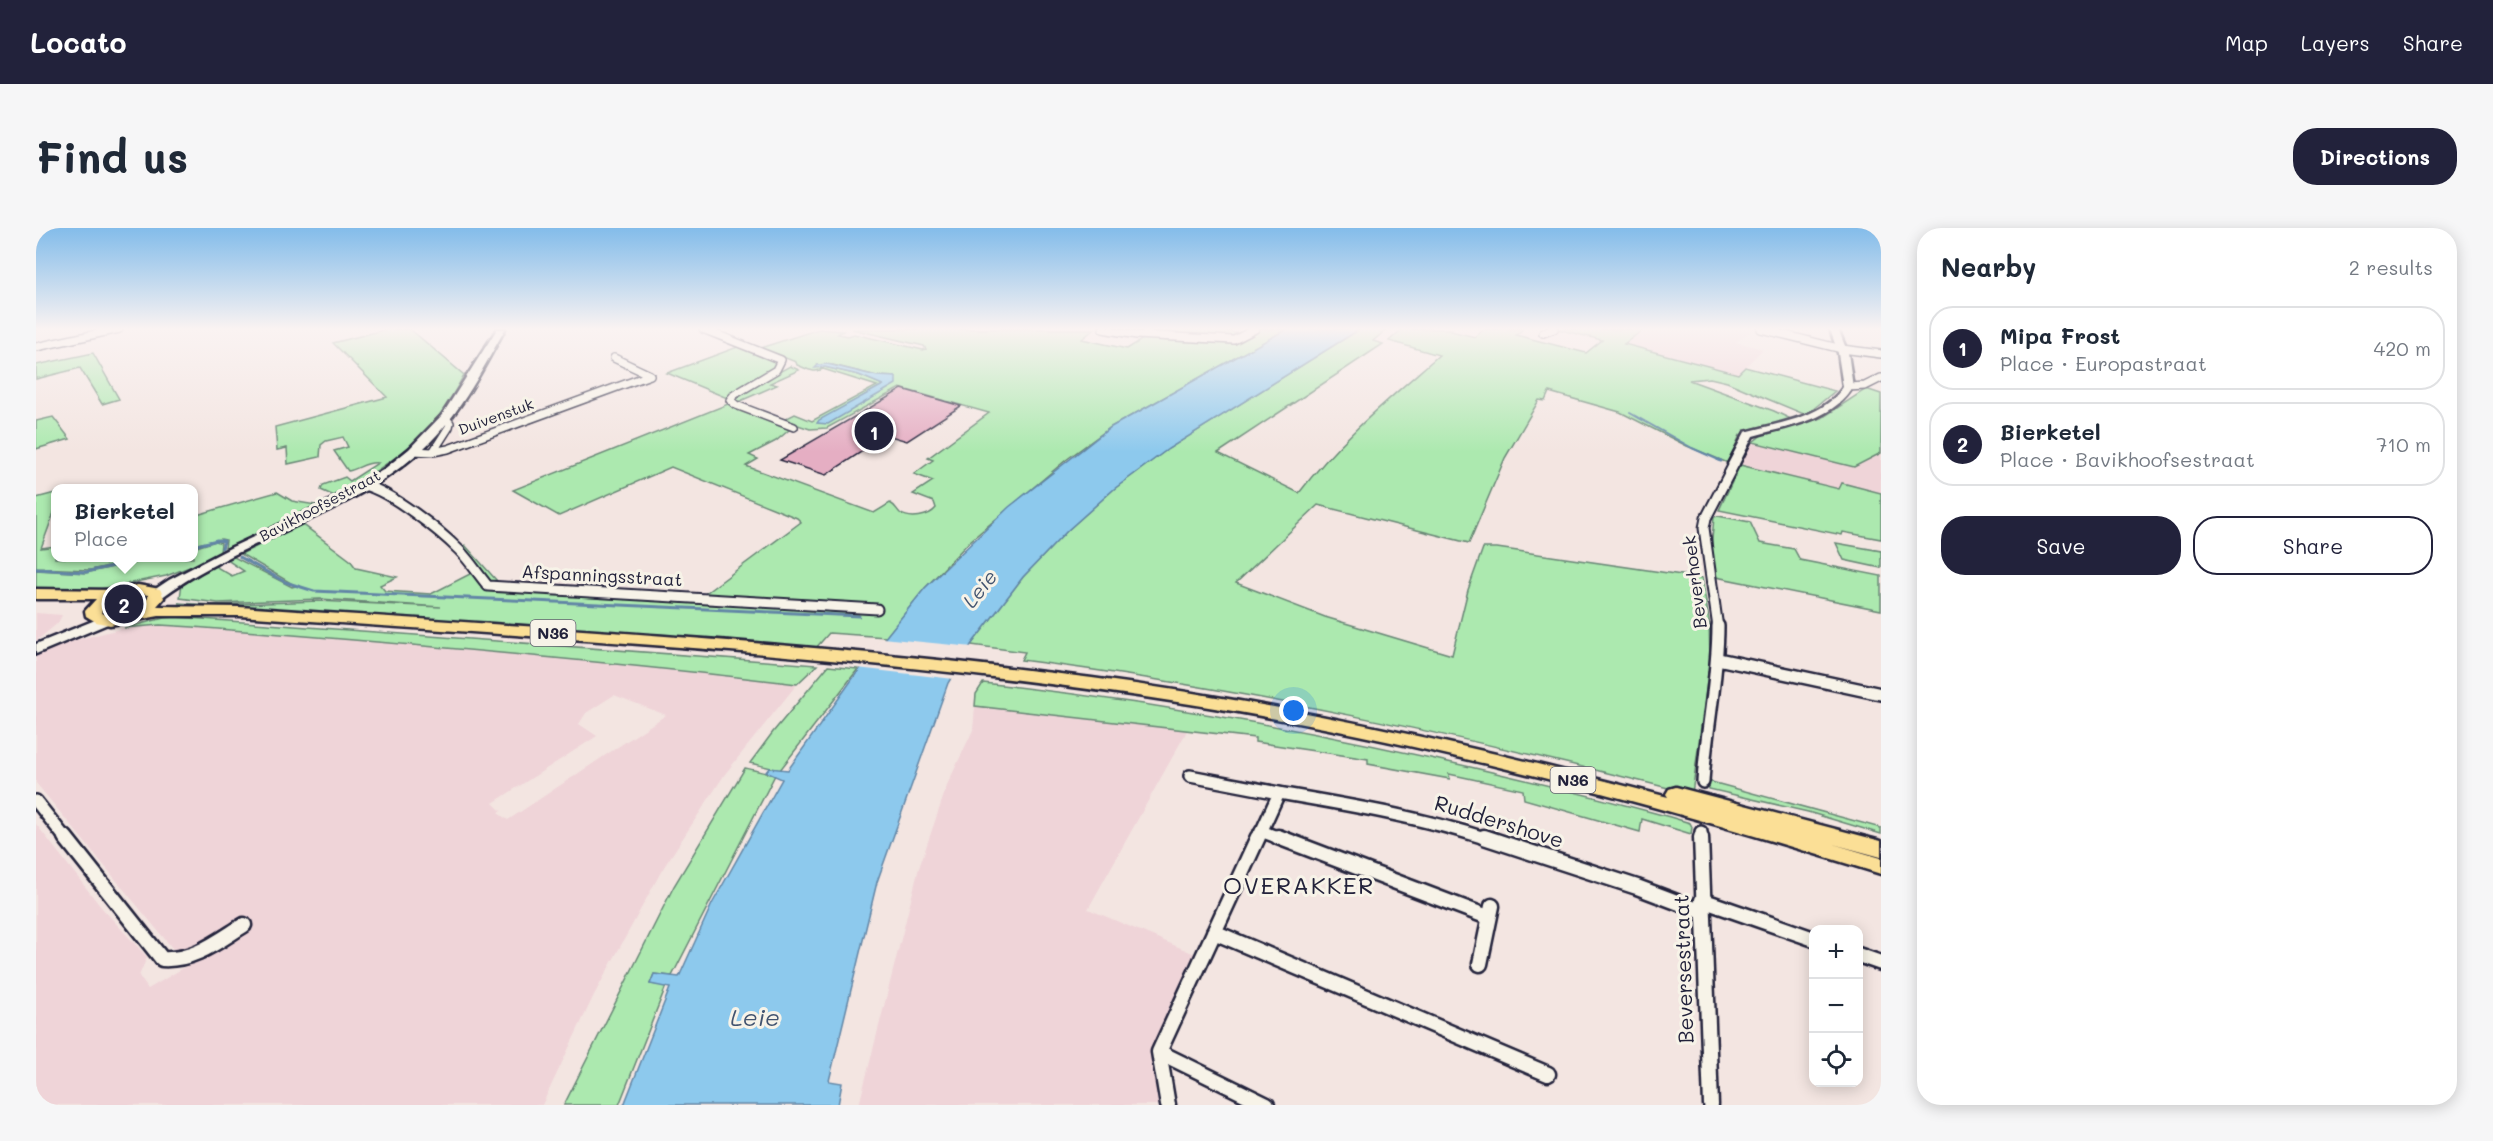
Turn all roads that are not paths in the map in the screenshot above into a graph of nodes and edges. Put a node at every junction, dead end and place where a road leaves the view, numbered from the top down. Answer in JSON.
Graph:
{"nodes":[{"id":1,"x":475,"y":370,"type":"edge"},
{"id":2,"x":639,"y":370,"type":"edge"},
{"id":3,"x":776,"y":370,"type":"edge"},
{"id":4,"x":1845,"y":370,"type":"edge"},
{"id":5,"x":1881,"y":378,"type":"edge"},
{"id":6,"x":1848,"y":387,"type":"junction"},
{"id":7,"x":445,"y":417,"type":"junction"},
{"id":8,"x":794,"y":426,"type":"dead end"},
{"id":9,"x":413,"y":451,"type":"junction"},
{"id":10,"x":434,"y":452,"type":"junction"},
{"id":11,"x":1734,"y":464,"type":"joint"},
{"id":12,"x":364,"y":485,"type":"junction"},
{"id":13,"x":120,"y":593,"type":"junction"},
{"id":14,"x":36,"y":595,"type":"edge"},
{"id":15,"x":150,"y":595,"type":"junction"},
{"id":16,"x":877,"y":609,"type":"dead end"},
{"id":17,"x":221,"y":611,"type":"junction"},
{"id":18,"x":139,"y":613,"type":"junction"},
{"id":19,"x":98,"y":614,"type":"junction"},
{"id":20,"x":36,"y":648,"type":"edge"},
{"id":21,"x":1718,"y":659,"type":"junction"},
{"id":22,"x":1881,"y":694,"type":"edge"},
{"id":23,"x":1381,"y":735,"type":"junction"},
{"id":24,"x":1190,"y":776,"type":"dead end"},
{"id":25,"x":1703,"y":782,"type":"dead end"},
{"id":26,"x":1279,"y":793,"type":"junction"},
{"id":27,"x":36,"y":801,"type":"edge"},
{"id":28,"x":1776,"y":821,"type":"junction"},
{"id":29,"x":1261,"y":831,"type":"junction"},
{"id":30,"x":1701,"y":832,"type":"dead end"},
{"id":31,"x":1881,"y":849,"type":"edge"},
{"id":32,"x":1881,"y":855,"type":"edge"},
{"id":33,"x":1881,"y":866,"type":"edge"},
{"id":34,"x":1702,"y":906,"type":"junction"},
{"id":35,"x":244,"y":924,"type":"dead end"},
{"id":36,"x":1214,"y":932,"type":"junction"},
{"id":37,"x":1809,"y":938,"type":"edge"},
{"id":38,"x":1863,"y":957,"type":"edge"},
{"id":39,"x":1881,"y":963,"type":"edge"},
{"id":40,"x":1480,"y":964,"type":"dead end"},
{"id":41,"x":1159,"y":1052,"type":"junction"},
{"id":42,"x":1548,"y":1074,"type":"dead end"},
{"id":43,"x":1168,"y":1105,"type":"edge"},
{"id":44,"x":1267,"y":1105,"type":"edge"},
{"id":45,"x":1711,"y":1105,"type":"edge"}],
"edges":[{"from":1,"to":7,"type":"street","name":"Bavikhoofsestraat"},
{"from":2,"to":10,"type":"street","name":"Duivenstuk"},
{"from":3,"to":8,"type":"street"},
{"from":4,"to":6,"type":"street"},
{"from":5,"to":6,"type":"street"},
{"from":6,"to":11,"type":"street","name":"Beverhoek"},
{"from":7,"to":9,"type":"street","name":"Bavikhoofsestraat"},
{"from":7,"to":10,"type":"street","name":"Bavikhoofsestraat"},
{"from":9,"to":10,"type":"street","name":"Duivenstuk"},
{"from":9,"to":12,"type":"street","name":"Bavikhoofsestraat"},
{"from":11,"to":21,"type":"street","name":"Beverhoek"},
{"from":12,"to":15,"type":"street","name":"Bavikhoofsestraat"},
{"from":12,"to":16,"type":"street","name":"Afspanningsstraat"},
{"from":13,"to":14,"type":"main road","number":"N36"},
{"from":13,"to":15,"type":"main road","number":"N36"},
{"from":13,"to":19,"type":"main road","number":"N36"},
{"from":14,"to":19,"type":"main road","number":"N36"},
{"from":15,"to":17,"type":"main road","number":"N36"},
{"from":15,"to":18,"type":"main road","number":"N36"},
{"from":17,"to":18,"type":"main road","number":"N36"},
{"from":17,"to":23,"type":"main road","number":"N36"},
{"from":18,"to":19,"type":"main road","number":"N36"},
{"from":19,"to":20,"type":"street"},
{"from":21,"to":22,"type":"street"},
{"from":21,"to":25,"type":"street","name":"Beverhoek"},
{"from":23,"to":28,"type":"main road","number":"N36"},
{"from":23,"to":33,"type":"main road","number":"N36"},
{"from":24,"to":26,"type":"street","name":"Ruddershove"},
{"from":26,"to":29,"type":"street"},
{"from":26,"to":34,"type":"street","name":"Ruddershove"},
{"from":27,"to":35,"type":"street"},
{"from":28,"to":31,"type":"main road"},
{"from":28,"to":32,"type":"main road","number":"N36"},
{"from":29,"to":36,"type":"street"},
{"from":29,"to":40,"type":"street"},
{"from":30,"to":34,"type":"street","name":"Beversestraat"},
{"from":34,"to":37,"type":"street","name":"Ruddershove"},
{"from":34,"to":45,"type":"street","name":"Beversestraat"},
{"from":36,"to":41,"type":"street"},
{"from":36,"to":42,"type":"street"},
{"from":38,"to":39,"type":"street"},
{"from":41,"to":43,"type":"street"},
{"from":41,"to":44,"type":"street"}]}
